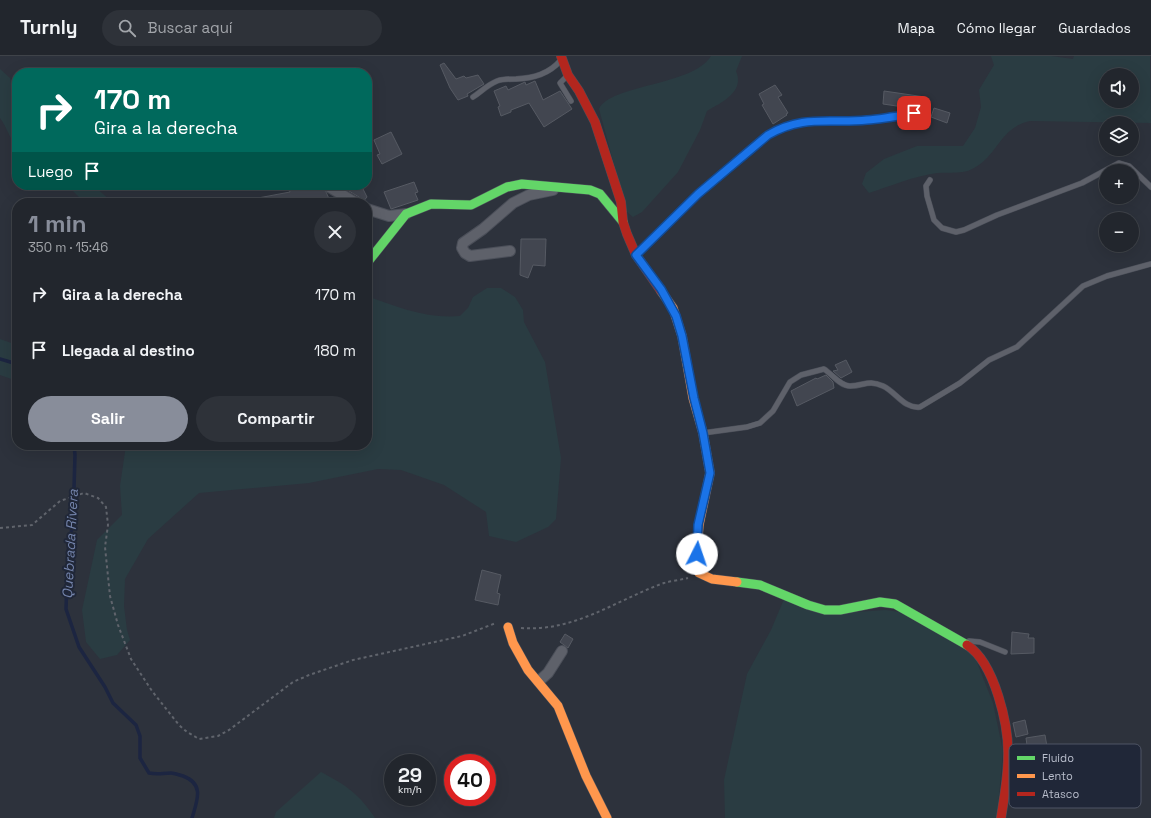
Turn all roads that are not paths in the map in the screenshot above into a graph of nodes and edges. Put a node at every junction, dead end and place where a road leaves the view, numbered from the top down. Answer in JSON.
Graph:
{"nodes":[{"id":1,"x":561,"y":58,"type":"edge"},
{"id":2,"x":568,"y":75,"type":"junction"},
{"id":3,"x":473,"y":97,"type":"dead end"},
{"id":4,"x":571,"y":101,"type":"dead end"},
{"id":5,"x":927,"y":114,"type":"dead end"},
{"id":6,"x":930,"y":180,"type":"dead end"},
{"id":7,"x":1151,"y":187,"type":"edge"},
{"id":8,"x":559,"y":188,"type":"junction"},
{"id":9,"x":334,"y":190,"type":"edge"},
{"id":10,"x":348,"y":198,"type":"edge"},
{"id":11,"x":372,"y":211,"type":"edge"},
{"id":12,"x":406,"y":214,"type":"junction"},
{"id":13,"x":622,"y":222,"type":"junction"},
{"id":14,"x":382,"y":245,"type":"junction"},
{"id":15,"x":372,"y":248,"type":"edge"},
{"id":16,"x":510,"y":251,"type":"dead end"},
{"id":17,"x":636,"y":255,"type":"junction"},
{"id":18,"x":372,"y":257,"type":"edge"},
{"id":19,"x":1151,"y":264,"type":"edge"},
{"id":20,"x":703,"y":433,"type":"junction"},
{"id":21,"x":508,"y":627,"type":"road end"},
{"id":22,"x":962,"y":641,"type":"junction"},
{"id":23,"x":562,"y":651,"type":"dead end"},
{"id":24,"x":1005,"y":652,"type":"dead end"},
{"id":25,"x":539,"y":681,"type":"junction"},
{"id":26,"x":607,"y":818,"type":"edge"},
{"id":27,"x":1001,"y":818,"type":"edge"}],
"edges":[{"from":1,"to":2,"type":"street"},
{"from":1,"to":3,"type":"lane"},
{"from":2,"to":4,"type":"lane"},
{"from":2,"to":13,"type":"street"},
{"from":5,"to":17,"type":"lane"},
{"from":6,"to":7,"type":"lane"},
{"from":8,"to":12,"type":"street"},
{"from":8,"to":13,"type":"street"},
{"from":8,"to":16,"type":"street"},
{"from":9,"to":10,"type":"street"},
{"from":11,"to":12,"type":"street"},
{"from":12,"to":14,"type":"street"},
{"from":13,"to":17,"type":"street"},
{"from":14,"to":15,"type":"street"},
{"from":14,"to":18,"type":"street"},
{"from":17,"to":20,"type":"street"},
{"from":19,"to":20,"type":"lane"},
{"from":20,"to":22,"type":"street"},
{"from":21,"to":25,"type":"street"},
{"from":22,"to":24,"type":"lane"},
{"from":22,"to":27,"type":"street"},
{"from":23,"to":25,"type":"street"},
{"from":25,"to":26,"type":"street"}]}
